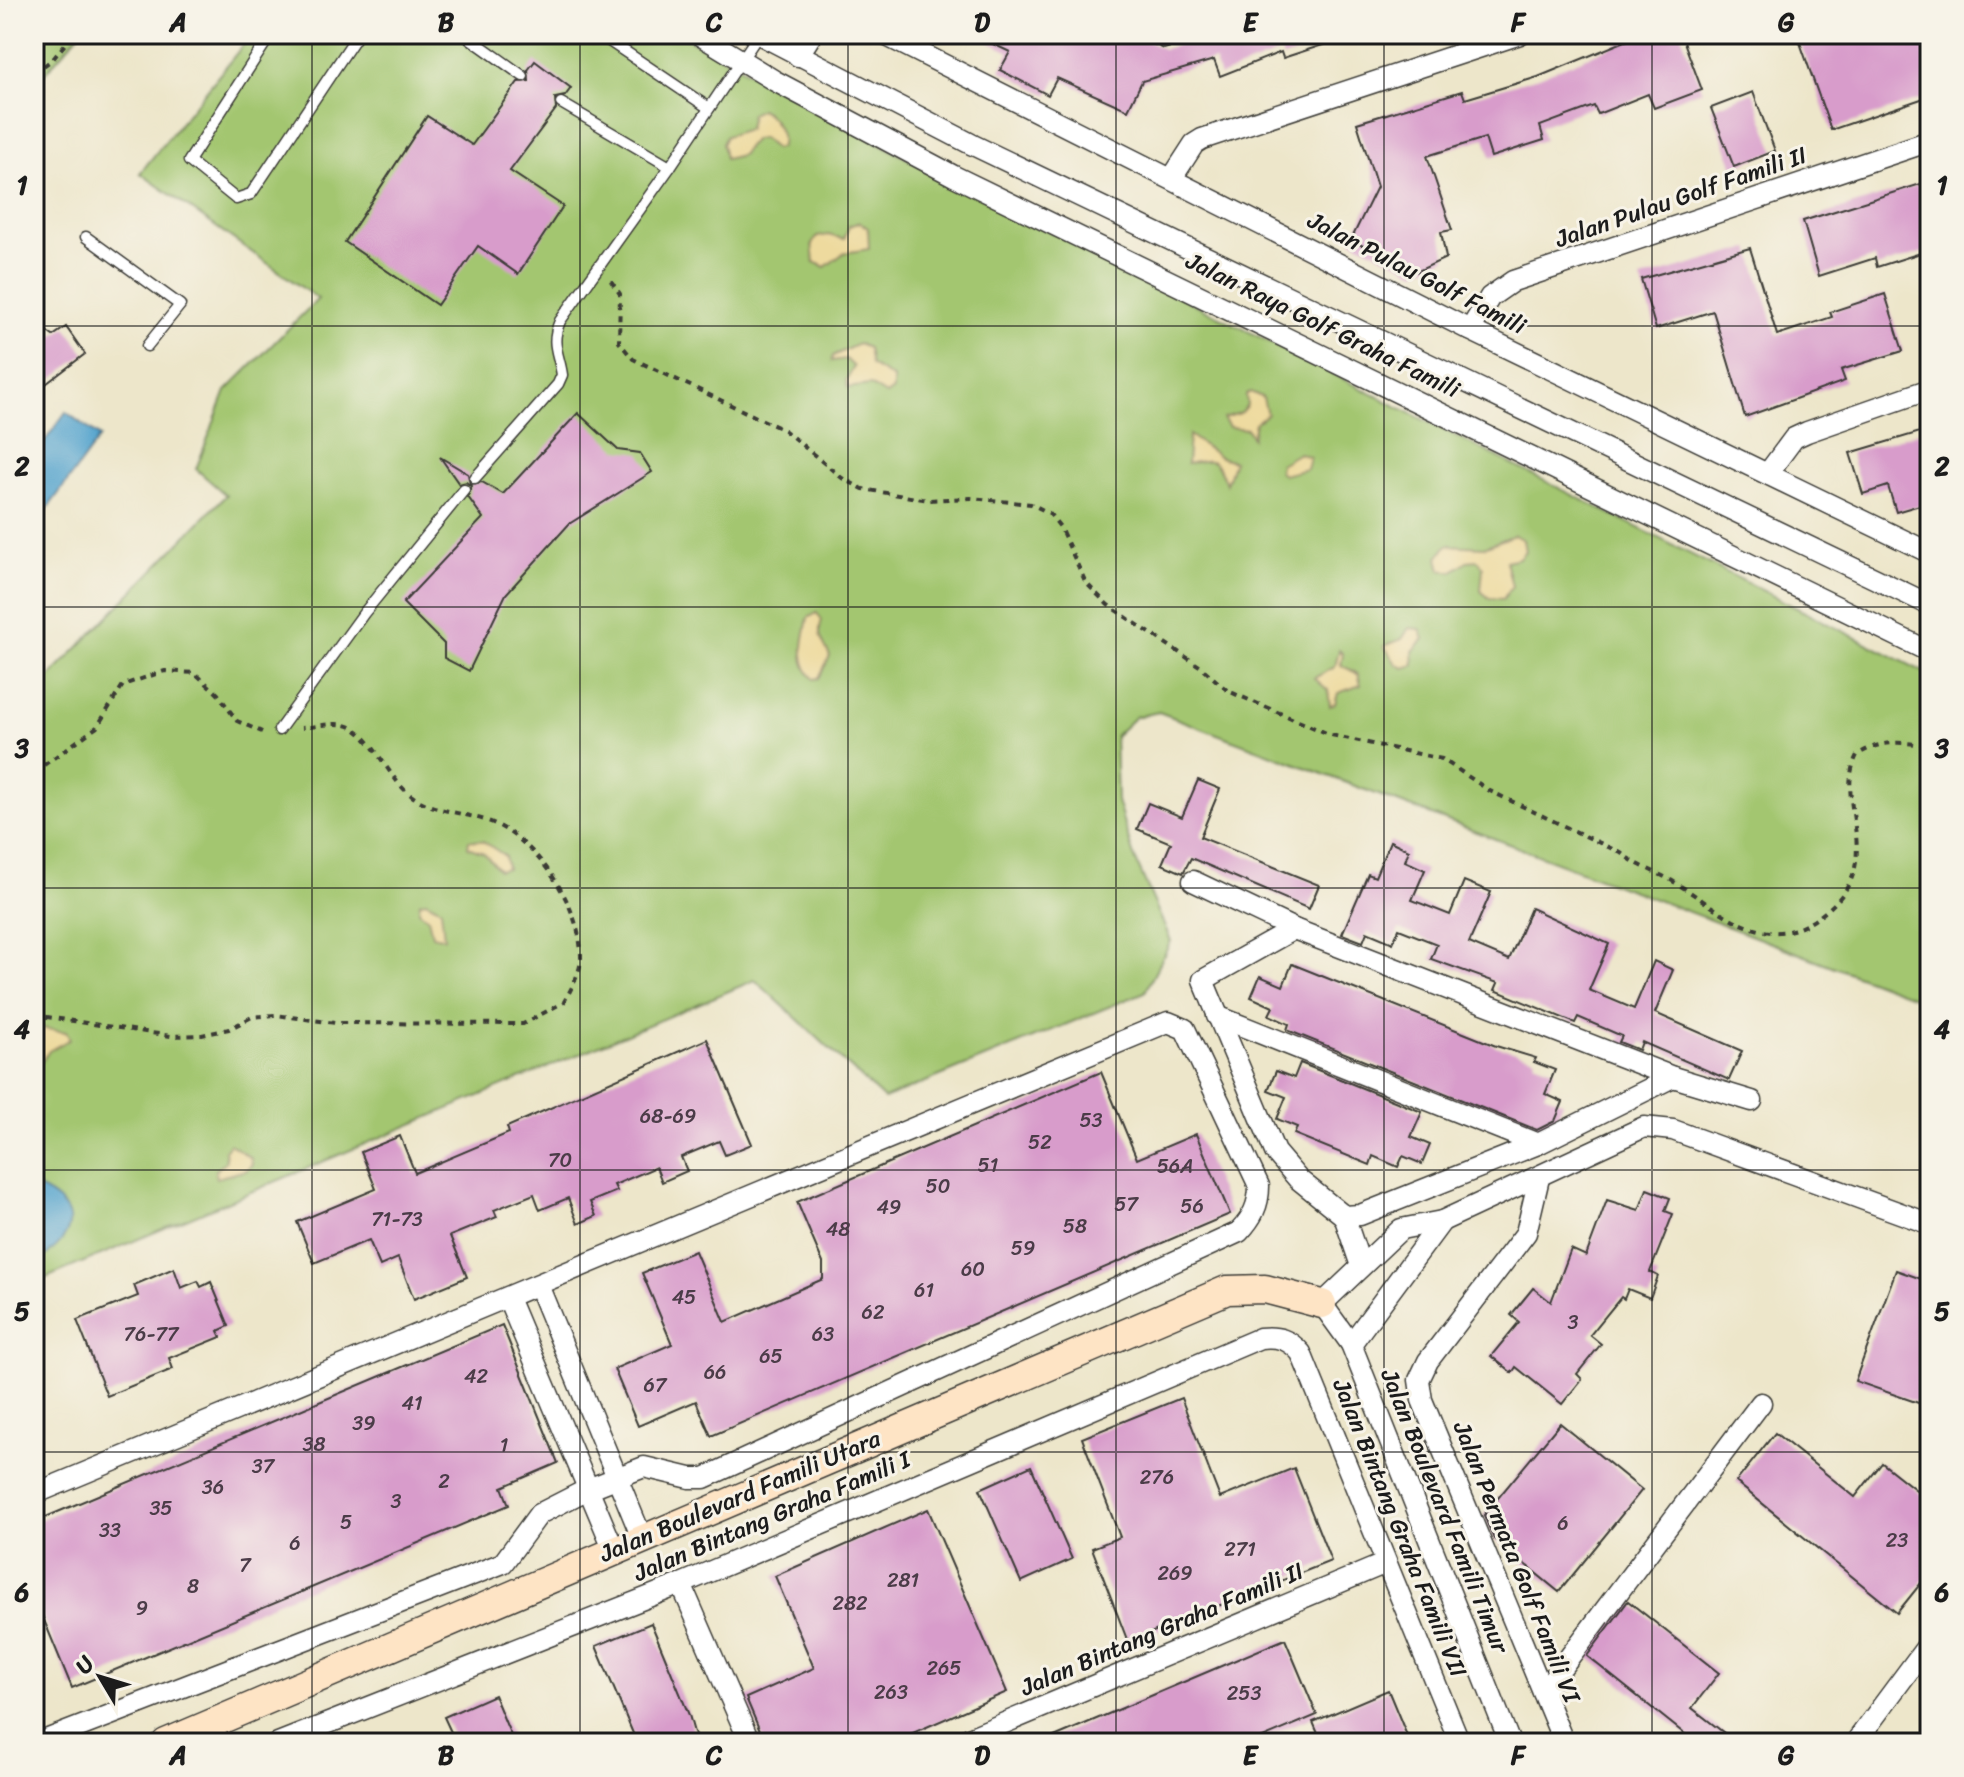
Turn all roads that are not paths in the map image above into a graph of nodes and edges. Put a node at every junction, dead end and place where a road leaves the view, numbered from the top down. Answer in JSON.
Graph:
{"nodes":[{"id":1,"x":271,"y":34,"type":"edge"},
{"id":2,"x":358,"y":34,"type":"edge"},
{"id":3,"x":464,"y":34,"type":"edge"},
{"id":4,"x":599,"y":34,"type":"edge"},
{"id":5,"x":698,"y":34,"type":"edge"},
{"id":6,"x":759,"y":34,"type":"edge"},
{"id":7,"x":812,"y":34,"type":"edge"},
{"id":8,"x":883,"y":34,"type":"edge"},
{"id":9,"x":1520,"y":34,"type":"edge"},
{"id":10,"x":798,"y":56,"type":"junction"},
{"id":11,"x":738,"y":61,"type":"junction"},
{"id":12,"x":523,"y":76,"type":"dead end"},
{"id":13,"x":561,"y":103,"type":"dead end"},
{"id":14,"x":709,"y":108,"type":"junction"},
{"id":15,"x":1930,"y":141,"type":"edge"},
{"id":16,"x":973,"y":145,"type":"junction"},
{"id":17,"x":670,"y":167,"type":"junction"},
{"id":18,"x":954,"y":176,"type":"junction"},
{"id":19,"x":1172,"y":178,"type":"junction"},
{"id":20,"x":86,"y":237,"type":"dead end"},
{"id":21,"x":1470,"y":330,"type":"junction"},
{"id":22,"x":147,"y":346,"type":"dead end"},
{"id":23,"x":1930,"y":389,"type":"edge"},
{"id":24,"x":1768,"y":473,"type":"junction"},
{"id":25,"x":475,"y":478,"type":"dead end"},
{"id":26,"x":464,"y":490,"type":"dead end"},
{"id":27,"x":1930,"y":553,"type":"edge"},
{"id":28,"x":1930,"y":605,"type":"edge"},
{"id":29,"x":1930,"y":652,"type":"edge"},
{"id":30,"x":279,"y":730,"type":"road end"},
{"id":31,"x":1193,"y":881,"type":"dead end"},
{"id":32,"x":1294,"y":929,"type":"junction"},
{"id":33,"x":1217,"y":1016,"type":"junction"},
{"id":34,"x":1673,"y":1077,"type":"junction"},
{"id":35,"x":1752,"y":1101,"type":"dead end"},
{"id":36,"x":1538,"y":1144,"type":"junction"},
{"id":37,"x":1539,"y":1178,"type":"junction"},
{"id":38,"x":1344,"y":1216,"type":"junction"},
{"id":39,"x":1442,"y":1221,"type":"junction"},
{"id":40,"x":1930,"y":1224,"type":"edge"},
{"id":41,"x":1361,"y":1266,"type":"junction"},
{"id":42,"x":538,"y":1285,"type":"junction"},
{"id":43,"x":508,"y":1298,"type":"junction"},
{"id":44,"x":1322,"y":1304,"type":"junction"},
{"id":45,"x":1284,"y":1339,"type":"joint"},
{"id":46,"x":1351,"y":1344,"type":"junction"},
{"id":47,"x":1761,"y":1403,"type":"dead end"},
{"id":48,"x":617,"y":1478,"type":"junction"},
{"id":49,"x":588,"y":1489,"type":"junction"},
{"id":50,"x":34,"y":1494,"type":"edge"},
{"id":51,"x":642,"y":1538,"type":"junction"},
{"id":52,"x":614,"y":1550,"type":"junction"},
{"id":53,"x":1386,"y":1563,"type":"junction"},
{"id":54,"x":681,"y":1584,"type":"junction"},
{"id":55,"x":1930,"y":1642,"type":"edge"},
{"id":56,"x":1543,"y":1692,"type":"junction"},
{"id":57,"x":37,"y":1742,"type":"edge"},
{"id":58,"x":166,"y":1743,"type":"edge"},
{"id":59,"x":278,"y":1743,"type":"edge"},
{"id":60,"x":750,"y":1743,"type":"edge"},
{"id":61,"x":957,"y":1743,"type":"edge"},
{"id":62,"x":1460,"y":1743,"type":"edge"},
{"id":63,"x":1510,"y":1743,"type":"edge"},
{"id":64,"x":1564,"y":1743,"type":"edge"},
{"id":65,"x":1855,"y":1743,"type":"edge"}],
"edges":[{"from":1,"to":2,"type":"lane"},
{"from":3,"to":12,"type":"lane"},
{"from":4,"to":14,"type":"lane"},
{"from":5,"to":11,"type":"street","name":"Jalan Raya Golf Graha Famili"},
{"from":6,"to":10,"type":"street","name":"Jalan Raya Golf Graha Famili"},
{"from":6,"to":11,"type":"lane"},
{"from":7,"to":10,"type":"street"},
{"from":8,"to":19,"type":"street","name":"Jalan Pulau Golf Famili"},
{"from":9,"to":19,"type":"street"},
{"from":10,"to":16,"type":"street","name":"Jalan Raya Golf Graha Famili"},
{"from":11,"to":14,"type":"lane"},
{"from":11,"to":18,"type":"street","name":"Jalan Raya Golf Graha Famili"},
{"from":13,"to":17,"type":"lane"},
{"from":14,"to":17,"type":"lane"},
{"from":15,"to":21,"type":"street","name":"Jalan Pulau Golf Famili II"},
{"from":16,"to":18,"type":"street"},
{"from":16,"to":28,"type":"street","name":"Jalan Raya Golf Graha Famili"},
{"from":17,"to":25,"type":"lane"},
{"from":18,"to":29,"type":"street","name":"Jalan Raya Golf Graha Famili"},
{"from":19,"to":21,"type":"street","name":"Jalan Pulau Golf Famili"},
{"from":20,"to":22,"type":"lane"},
{"from":21,"to":24,"type":"street","name":"Jalan Pulau Golf Famili"},
{"from":23,"to":24,"type":"street"},
{"from":24,"to":27,"type":"street","name":"Jalan Pulau Golf Famili"},
{"from":26,"to":30,"type":"lane"},
{"from":31,"to":32,"type":"street"},
{"from":32,"to":33,"type":"street"},
{"from":32,"to":34,"type":"street"},
{"from":33,"to":36,"type":"street"},
{"from":33,"to":38,"type":"street"},
{"from":34,"to":35,"type":"street"},
{"from":34,"to":36,"type":"street"},
{"from":36,"to":38,"type":"street"},
{"from":37,"to":39,"type":"street"},
{"from":37,"to":40,"type":"street"},
{"from":37,"to":56,"type":"street","name":"Jalan Permata Golf Famili VI"},
{"from":38,"to":41,"type":"street"},
{"from":39,"to":41,"type":"street"},
{"from":39,"to":46,"type":"street"},
{"from":41,"to":44,"type":"street"},
{"from":42,"to":43,"type":"street"},
{"from":42,"to":48,"type":"street"},
{"from":42,"to":48,"type":"street"},
{"from":43,"to":49,"type":"street"},
{"from":43,"to":50,"type":"street"},
{"from":44,"to":46,"type":"street","name":"Jalan Boulevard Famili Timur"},
{"from":44,"to":51,"type":"street","name":"Jalan Boulevard Famili Utara"},
{"from":45,"to":53,"type":"street","name":"Jalan Bintang Graha Famili VII"},
{"from":45,"to":54,"type":"street","name":"Jalan Bintang Graha Famili I"},
{"from":46,"to":63,"type":"street","name":"Jalan Boulevard Famili Timur"},
{"from":47,"to":56,"type":"street"},
{"from":48,"to":49,"type":"street"},
{"from":48,"to":51,"type":"street"},
{"from":49,"to":52,"type":"street"},
{"from":49,"to":57,"type":"street"},
{"from":51,"to":52,"type":"street","name":"Jalan Boulevard Famili Utara"},
{"from":52,"to":58,"type":"street","name":"Jalan Boulevard Famili Utara"},
{"from":53,"to":61,"type":"street","name":"Jalan Bintang Graha Famili II"},
{"from":53,"to":62,"type":"street","name":"Jalan Bintang Graha Famili VII"},
{"from":54,"to":59,"type":"street","name":"Jalan Bintang Graha Famili I"},
{"from":54,"to":60,"type":"street"},
{"from":55,"to":65,"type":"street"},
{"from":56,"to":64,"type":"street","name":"Jalan Permata Golf Famili VI"}]}
